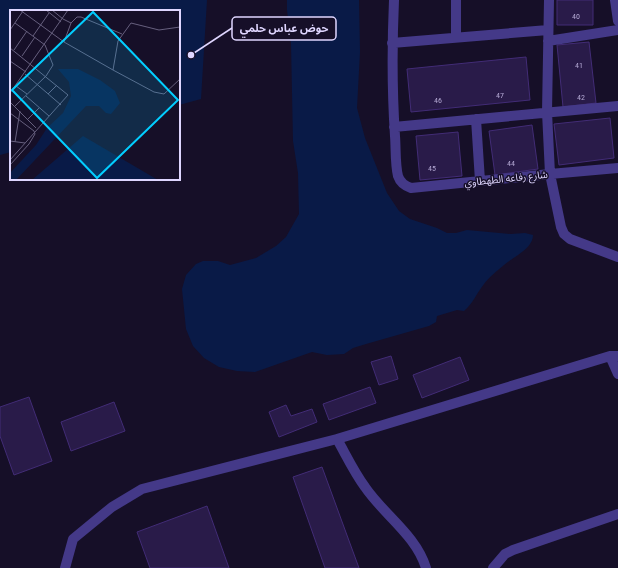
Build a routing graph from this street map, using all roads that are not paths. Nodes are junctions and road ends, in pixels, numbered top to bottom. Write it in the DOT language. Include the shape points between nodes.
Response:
graph roads {
  1 [pos="394,0"];
  2 [pos="456,0"];
  3 [pos="549,0"];
  4 [pos="615,0"];
  5 [pos="618,21"];
  6 [pos="548,30"];
  7 [pos="618,30"];
  8 [pos="456,37"];
  9 [pos="548,41"];
  10 [pos="392,43"];
  11 [pos="618,106"];
  12 [pos="547,112"];
  13 [pos="476,119"];
  14 [pos="394,126"];
  15 [pos="618,168"];
  16 [pos="550,174"];
  17 [pos="480,181"];
  18 [pos="618,257"];
  19 [pos="614,356"];
  20 [pos="618,374"];
  21 [pos="337,439"];
  22 [pos="618,514"];
  23 [pos="65,568"];
  24 [pos="426,568"];
  25 [pos="493,568"];
  1 -- 10 [label="street"];
  2 -- 8 [label="street"];
  3 -- 6 [label="street"];
  4 -- 5 [label="street"];
  6 -- 8 [label="street"];
  6 -- 9 [label="street"];
  7 -- 9 [label="street"];
  8 -- 10 [label="street"];
  9 -- 12 [label="street"];
  10 -- 14 [label="street"];
  11 -- 12 [label="street"];
  12 -- 13 [label="street"];
  12 -- 16 [label="street"];
  13 -- 14 [label="street"];
  13 -- 17 [label="street"];
  14 -- 17 [label="street, شارع رفاعه الطهطاوي" via="399,177 406,186 411,188"];
  15 -- 16 [label="street, شارع رفاعه الطهطاوي"];
  16 -- 17 [label="street, شارع رفاعه الطهطاوي"];
  16 -- 18 [label="street" via="564,234 570,239"];
  19 -- 20 [label="street"];
  19 -- 21 [label="street"];
  21 -- 23 [label="street" via="142,489 112,507 73,539"];
  21 -- 24 [label="street" via="365,488 423,556"];
  22 -- 25 [label="street" via="513,550 505,554"];
}
